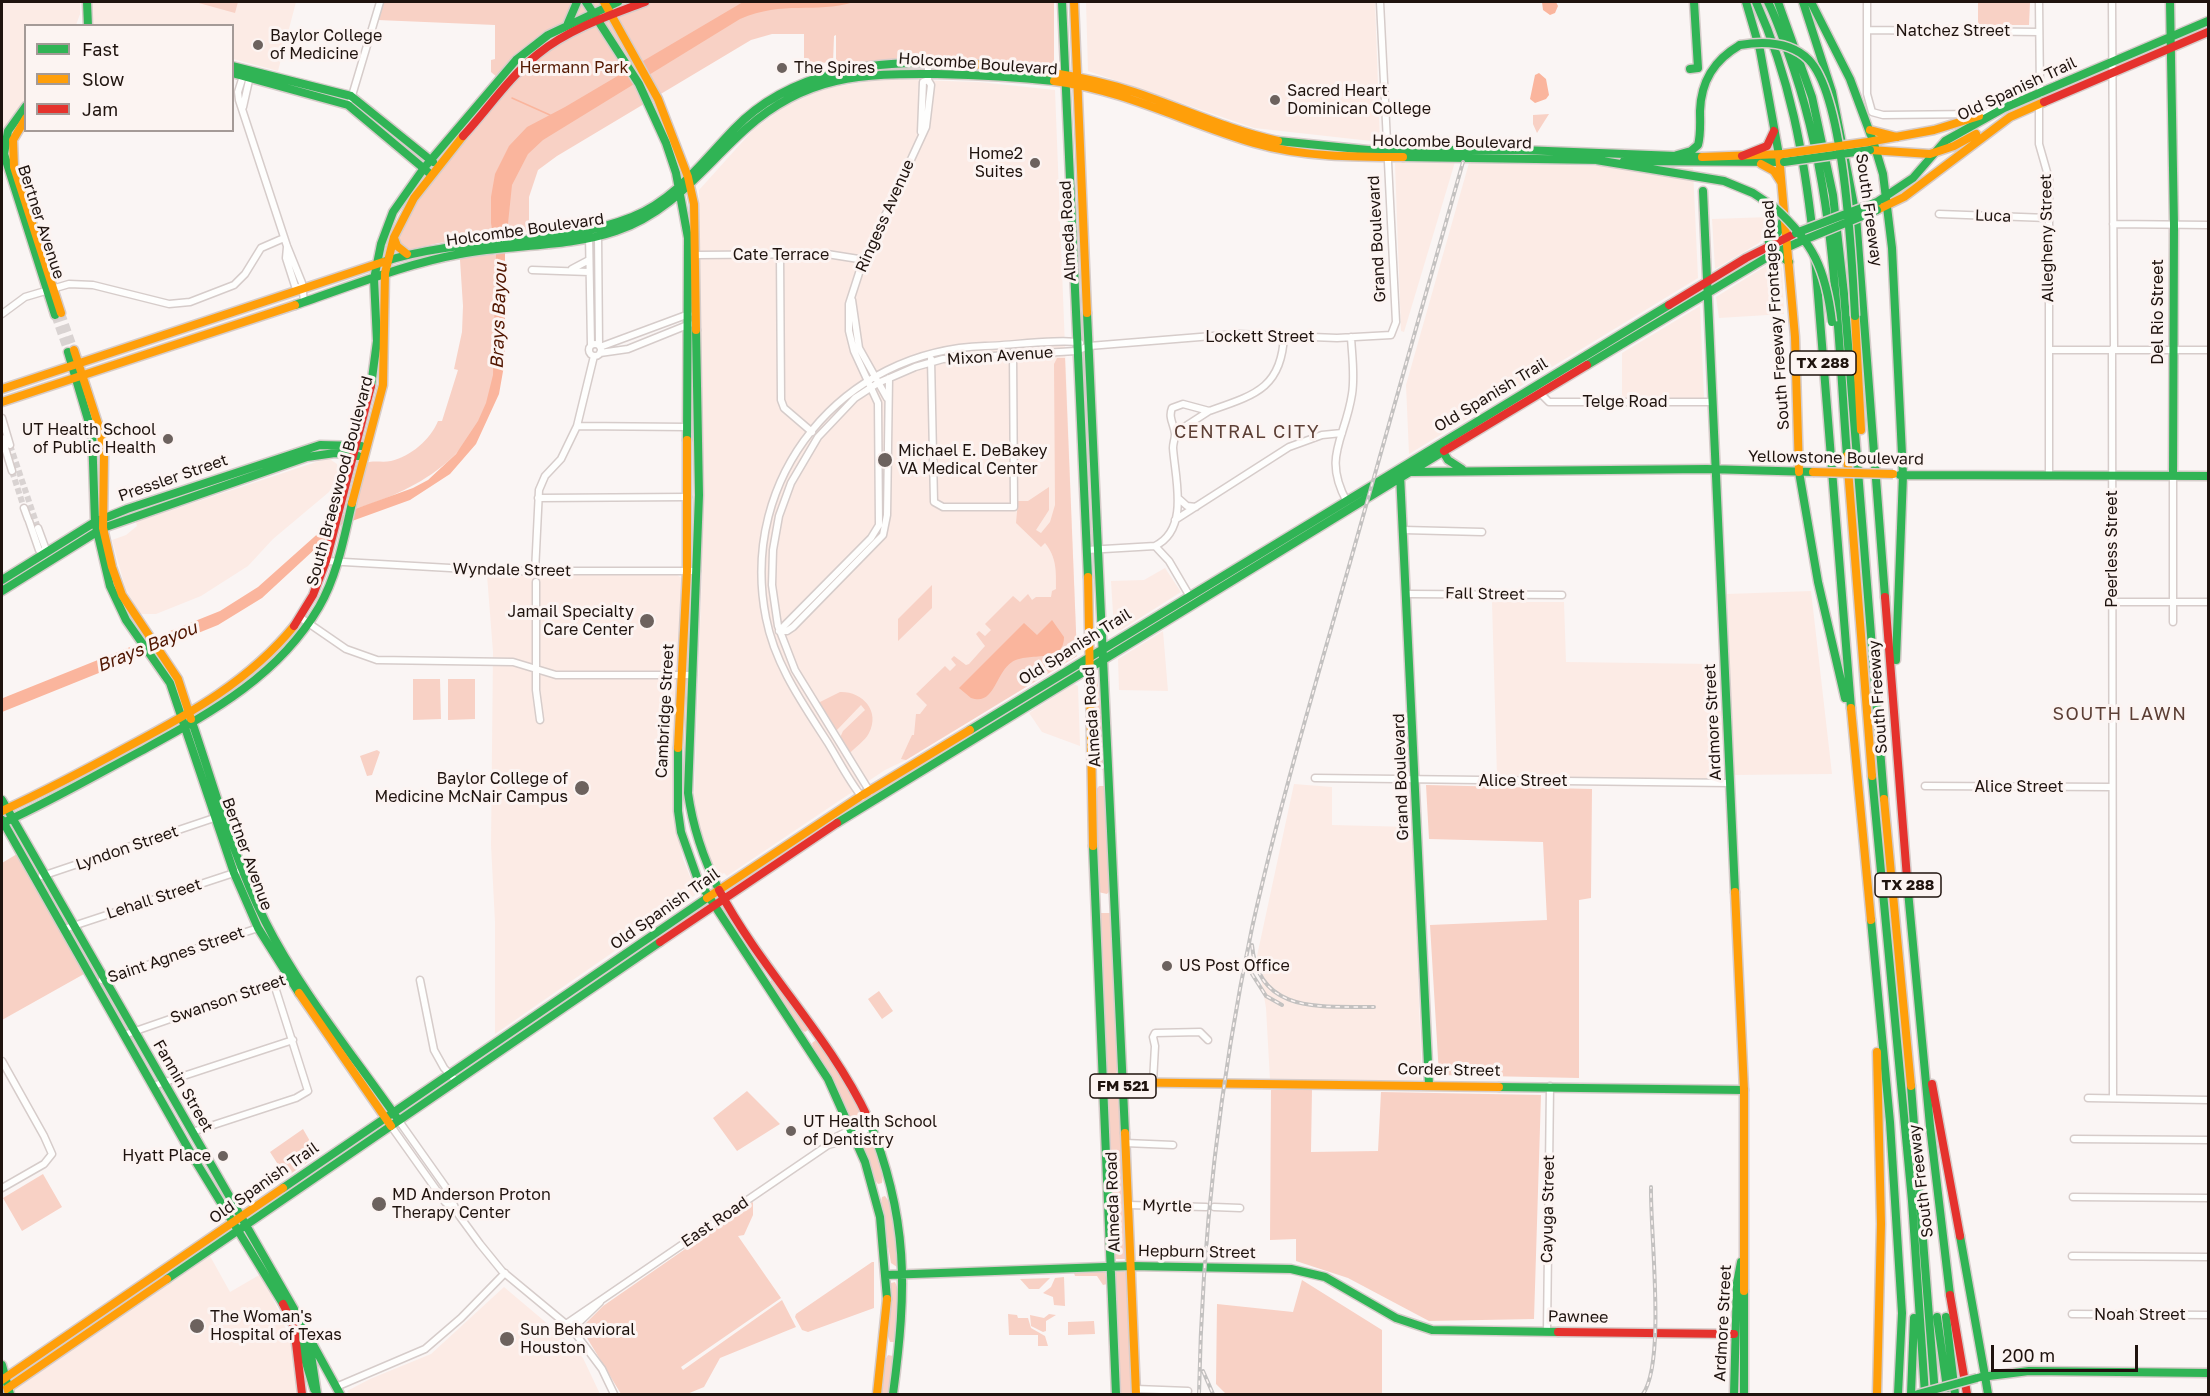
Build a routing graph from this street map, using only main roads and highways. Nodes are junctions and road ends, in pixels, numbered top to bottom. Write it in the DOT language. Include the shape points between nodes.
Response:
graph roads {
  1 [pos="87,2"];
  2 [pos="577,2"];
  3 [pos="586,2"];
  4 [pos="618,2"];
  5 [pos="645,2"];
  6 [pos="1062,2"];
  7 [pos="1074,2"];
  8 [pos="1694,2"];
  9 [pos="1746,2"];
  10 [pos="1756,2"];
  11 [pos="1768,2"];
  12 [pos="1778,2"];
  13 [pos="1803,2"];
  14 [pos="1811,2"];
  15 [pos="2170,2"];
  16 [pos="605,4"];
  17 [pos="593,12"];
  18 [pos="612,15"];
  19 [pos="600,21"];
  20 [pos="2208,21"];
  21 [pos="88,24"];
  22 [pos="566,25"];
  23 [pos="2208,32"];
  24 [pos="2170,37"];
  25 [pos="621,44"];
  26 [pos="2170,48"];
  27 [pos="234,67"];
  28 [pos="1690,69"];
  29 [pos="234,73"];
  30 [pos="928,73"];
  31 [pos="248,74"];
  32 [pos="1066,74"];
  33 [pos="1076,81"];
  34 [pos="1066,85"];
  35 [pos="649,92"];
  36 [pos="350,100"];
  37 [pos="2004,108"];
  38 [pos="24,109"];
  39 [pos="656,116"];
  40 [pos="2010,117"];
  41 [pos="24,121"];
  42 [pos="1774,125"];
  43 [pos="671,129"];
  44 [pos="1870,130"];
  45 [pos="1897,137"];
  46 [pos="1872,145"];
  47 [pos="1387,153"];
  48 [pos="1677,154"];
  49 [pos="1934,154"];
  50 [pos="1742,156"];
  51 [pos="1781,158"];
  52 [pos="430,160"];
  53 [pos="1596,160"];
  54 [pos="1753,162"];
  55 [pos="438,166"];
  56 [pos="424,168"];
  57 [pos="431,174"];
  58 [pos="1781,182"];
  59 [pos="690,183"];
  60 [pos="682,190"];
  61 [pos="1703,191"];
  62 [pos="1887,202"];
  63 [pos="1784,217"];
  64 [pos="394,237"];
  65 [pos="1786,237"];
  66 [pos="1797,237"];
  67 [pos="475,246"];
  68 [pos="1787,246"];
  69 [pos="1760,250"];
  70 [pos="407,254"];
  71 [pos="1765,258"];
  72 [pos="388,261"];
  73 [pos="1789,262"];
  74 [pos="376,264"];
  75 [pos="385,276"];
  76 [pos="374,279"];
  77 [pos="1707,281"];
  78 [pos="50,290"];
  79 [pos="1708,293"];
  80 [pos="58,314"];
  81 [pos="693,316"];
  82 [pos="1640,322"];
  83 [pos="1645,330"];
  84 [pos="153,338"];
  85 [pos="156,350"];
  86 [pos="71,351"];
  87 [pos="1574,362"];
  88 [pos="75,364"];
  89 [pos="1579,371"];
  90 [pos="79,377"];
  91 [pos="2,389"];
  92 [pos="1526,391"];
  93 [pos="1531,400"];
  94 [pos="2,402"];
  95 [pos="1471,424"];
  96 [pos="1476,433"];
  97 [pos="1438,444"];
  98 [pos="356,445"];
  99 [pos="367,448"];
  100 [pos="305,453"];
  101 [pos="1444,453"];
  102 [pos="354,455"];
  103 [pos="364,458"];
  104 [pos="1400,468"];
  105 [pos="1462,470"];
  106 [pos="1716,470"];
  107 [pos="1412,472"];
  108 [pos="1799,472"];
  109 [pos="1903,475"];
  110 [pos="2173,476"];
  111 [pos="2208,476"];
  112 [pos="1401,479"];
  113 [pos="100,525"];
  114 [pos="1280,541"];
  115 [pos="1285,549"];
  116 [pos="46,558"];
  117 [pos="1218,578"];
  118 [pos="2,580"];
  119 [pos="1224,586"];
  120 [pos="2,591"];
  121 [pos="1189,595"];
  122 [pos="1194,604"];
  123 [pos="1164,610"];
  124 [pos="1168,619"];
  125 [pos="1868,619"];
  126 [pos="1858,620"];
  127 [pos="278,646"];
  128 [pos="1102,647"];
  129 [pos="1090,654"];
  130 [pos="1102,659"];
  131 [pos="1090,666"];
  132 [pos="266,675"];
  133 [pos="237,685"];
  134 [pos="243,693"];
  135 [pos="1006,707"];
  136 [pos="1013,715"];
  137 [pos="189,720"];
  138 [pos="1895,729"];
  139 [pos="1853,733"];
  140 [pos="939,748"];
  141 [pos="944,757"];
  142 [pos="199,763"];
  143 [pos="76,775"];
  144 [pos="1092,777"];
  145 [pos="1111,777"];
  146 [pos="81,784"];
  147 [pos="221,804"];
  148 [pos="3,806"];
  149 [pos="688,809"];
  150 [pos="678,811"];
  151 [pos="13,819"];
  152 [pos="2,822"];
  153 [pos="788,848"];
  154 [pos="721,894"];
  155 [pos="710,901"];
  156 [pos="1115,901"];
  157 [pos="1096,902"];
  158 [pos="614,962"];
  159 [pos="1874,964"];
  160 [pos="620,970"];
  161 [pos="293,976"];
  162 [pos="816,1031"];
  163 [pos="1922,1040"];
  164 [pos="804,1041"];
  165 [pos="1102,1082"];
  166 [pos="1123,1082"];
  167 [pos="1429,1084"];
  168 [pos="1744,1090"];
  169 [pos="392,1119"];
  170 [pos="308,1171"];
  171 [pos="314,1179"];
  172 [pos="891,1187"];
  173 [pos="874,1192"];
  174 [pos="1912,1201"];
  175 [pos="1940,1210"];
  176 [pos="238,1219"];
  177 [pos="243,1228"];
  178 [pos="1742,1252"];
  179 [pos="1131,1266"];
  180 [pos="1110,1267"];
  181 [pos="1928,1273"];
  182 [pos="886,1275"];
  183 [pos="904,1275"];
  184 [pos="153,1282"];
  185 [pos="283,1297"];
  186 [pos="114,1303"];
  187 [pos="1902,1313"];
  188 [pos="102,1322"];
  189 [pos="294,1326"];
  190 [pos="87,1327"];
  191 [pos="1422,1328"];
  192 [pos="304,1329"];
  193 [pos="1734,1334"];
  194 [pos="883,1347"];
  195 [pos="899,1350"];
  196 [pos="43,1358"];
  197 [pos="2,1365"];
  198 [pos="2208,1373"];
  199 [pos="1981,1377"];
  200 [pos="3,1379"];
  201 [pos="338,1391"];
  202 [pos="7,1392"];
  203 [pos="1136,1392"];
  204 [pos="302,1395"];
  205 [pos="317,1395"];
  206 [pos="877,1395"];
  207 [pos="893,1395"];
  208 [pos="1116,1395"];
  209 [pos="1734,1395"];
  210 [pos="1744,1395"];
  211 [pos="1877,1395"];
  212 [pos="1898,1395"];
  213 [pos="1906,1395"];
  214 [pos="1911,1395"];
  215 [pos="1917,1395"];
  216 [pos="1925,1395"];
  217 [pos="1935,1395"];
  218 [pos="1949,1395"];
  219 [pos="1955,1395"];
  220 [pos="1967,1395"];
  221 [pos="1988,1395"];
  1 -- 21 [label="main road"];
  2 -- 22 [label="main road"];
  3 -- 17 [label="main road, Cambridge Street"];
  4 -- 16 [label="main road, South Braeswood Boulevard"];
  5 -- 18 [label="main road, South Braeswood Boulevard"];
  6 -- 32 [label="main road, Almeda Road"];
  7 -- 33 [label="main road, Almeda Road"];
  8 -- 28 [label="main road" via="1698,68"];
  9 -- 42 [label="main road, South Freeway Frontage Road"];
  10 -- 139 [label="main road, South Freeway / TX 288" via="1790,90 1808,188"];
  11 -- 126 [label="main road" via="1811,122 1824,184"];
  12 -- 125 [label="main road" via="1820,120 1833,185 1843,262"];
  13 -- 138 [label="main road, South Freeway / TX 288" via="1833,93 1851,172 1858,226"];
  14 -- 44 [label="main road" via="1850,79"];
  15 -- 24 [label="main road, Del Rio Street"];
  16 -- 17 [label="main road, South Braeswood Boulevard"];
  16 -- 18 [label="main road, Cambridge Street"];
  17 -- 19 [label="main road, Cambridge Street"];
  17 -- 22 [label="main road, South Braeswood Boulevard"];
  18 -- 19 [label="main road, South Braeswood Boulevard"];
  18 -- 25 [label="main road, Cambridge Street"];
  19 -- 25 [label="main road, Cambridge Street"];
  19 -- 55 [label="main road, South Braeswood Boulevard" via="545,48"];
  20 -- 24 [label="main road, Old Spanish Trail"];
  22 -- 52 [label="main road, South Braeswood Boulevard" via="528,48"];
  23 -- 26 [label="main road, Old Spanish Trail"];
  24 -- 26 [label="main road, Del Rio Street"];
  24 -- 37 [label="main road, Old Spanish Trail"];
  25 -- 35 [label="main road, Cambridge Street"];
  26 -- 40 [label="main road, Old Spanish Trail"];
  26 -- 110 [label="main road, Del Rio Street"];
  27 -- 31 [label="main road"];
  29 -- 31 [label="main road"];
  30 -- 32 [label="main road, Holcombe Boulevard"];
  30 -- 34 [label="main road, Holcombe Boulevard"];
  30 -- 59 [label="main road, Holcombe Boulevard" via="871,65 792,88 735,128"];
  31 -- 36 [label="main road"];
  32 -- 33 [label="main road, Holcombe Boulevard"];
  32 -- 34 [label="main road, Almeda Road"];
  33 -- 34 [label="main road, Holcombe Boulevard"];
  33 -- 47 [label="main road, Holcombe Boulevard" via="1273,147 1323,155"];
  33 -- 128 [label="main road, Almeda Road"];
  34 -- 129 [label="main road, Almeda Road"];
  35 -- 39 [label="main road, Cambridge Street"];
  35 -- 43 [label="main road, Cambridge Street"];
  36 -- 52 [label="main road"];
  36 -- 56 [label="main road"];
  37 -- 45 [label="main road, Holcombe Boulevard"];
  37 -- 49 [label="main road, Old Spanish Trail" via="1950,137"];
  38 -- 78 [label="main road, Bertner Avenue" via="8,131 4,153"];
  39 -- 43 [label="main road" via="667,130"];
  39 -- 60 [label="main road, Cambridge Street"];
  40 -- 49 [label="main road, Holcombe Boulevard"];
  40 -- 62 [label="main road, Old Spanish Trail"];
  41 -- 78 [label="main road, Bertner Avenue" via="16,134 12,155"];
  42 -- 50 [label="main road" via="1772,139 1765,148"];
  42 -- 51 [label="main road, South Freeway Frontage Road"];
  43 -- 59 [label="main road, Cambridge Street"];
  44 -- 45 [label="main road"];
  44 -- 46 [label="main road"];
  45 -- 46 [label="main road, Holcombe Boulevard"];
  46 -- 49 [label="main road, Holcombe Boulevard"];
  46 -- 51 [label="main road, Holcombe Boulevard, bridge"];
  46 -- 62 [label="main road"];
  47 -- 48 [label="main road, Holcombe Boulevard"];
  47 -- 53 [label="main road, Holcombe Boulevard"];
  48 -- 50 [label="main road, Holcombe Boulevard"];
  48 -- 125 [label="main road, bridge" via="1692,151 1699,142 1700,101 1707,73 1724,53 1740,45 1781,44 1815,67 1840,150 1845,184 1855,316"];
  49 -- 62 [label="main road, Old Spanish Trail"];
  50 -- 51 [label="main road, Holcombe Boulevard"];
  51 -- 54 [label="main road, Holcombe Boulevard"];
  51 -- 58 [label="main road, South Freeway Frontage Road"];
  52 -- 55 [label="main road"];
  52 -- 56 [label="main road, South Braeswood Boulevard"];
  53 -- 54 [label="main road, Holcombe Boulevard"];
  53 -- 126 [label="main road, bridge" via="1724,181 1753,193 1799,228 1818,259 1829,288 1840,454"];
  54 -- 58 [label="main road" via="1770,168"];
  55 -- 57 [label="main road, South Braeswood Boulevard"];
  56 -- 57 [label="main road"];
  56 -- 74 [label="main road, South Braeswood Boulevard" via="393,212"];
  57 -- 64 [label="main road, South Braeswood Boulevard" via="410,202"];
  58 -- 63 [label="main road, South Freeway Frontage Road"];
  59 -- 60 [label="main road, Holcombe Boulevard"];
  59 -- 81 [label="main road, Cambridge Street" via="696,255"];
  60 -- 67 [label="main road, Holcombe Boulevard" via="598,233"];
  60 -- 81 [label="main road, Cambridge Street"];
  61 -- 77 [label="main road, Ardmore Street"];
  62 -- 66 [label="main road, Old Spanish Trail, bridge"];
  62 -- 109 [label="main road"];
  63 -- 65 [label="main road, South Freeway Frontage Road"];
  63 -- 69 [label="main road" via="1775,237"];
  64 -- 70 [label="main road" via="397,246"];
  64 -- 72 [label="main road, South Braeswood Boulevard"];
  65 -- 66 [label="main road, Old Spanish Trail"];
  65 -- 68 [label="main road, South Freeway Frontage Road"];
  65 -- 69 [label="main road, Old Spanish Trail"];
  66 -- 68 [label="main road, Old Spanish Trail"];
  67 -- 70 [label="main road, Holcombe Boulevard"];
  67 -- 75 [label="main road, Holcombe Boulevard"];
  68 -- 71 [label="main road, Old Spanish Trail"];
  68 -- 73 [label="main road, South Freeway Frontage Road"];
  69 -- 77 [label="main road, Old Spanish Trail"];
  70 -- 72 [label="main road, Holcombe Boulevard"];
  71 -- 73 [label="main road" via="1781,256"];
  71 -- 79 [label="main road, Old Spanish Trail"];
  72 -- 74 [label="main road, Holcombe Boulevard"];
  72 -- 75 [label="main road, South Braeswood Boulevard"];
  73 -- 108 [label="main road, South Freeway Frontage Road"];
  74 -- 76 [label="main road, South Braeswood Boulevard"];
  74 -- 84 [label="main road, Holcombe Boulevard"];
  75 -- 76 [label="main road, Holcombe Boulevard"];
  75 -- 99 [label="main road, South Braeswood Boulevard" via="387,356"];
  76 -- 85 [label="main road, Holcombe Boulevard"];
  76 -- 98 [label="main road, South Braeswood Boulevard" via="376,357"];
  77 -- 79 [label="main road, Ardmore Street"];
  77 -- 82 [label="main road, Old Spanish Trail"];
  78 -- 80 [label="main road, Bertner Avenue"];
  79 -- 83 [label="main road, Old Spanish Trail"];
  79 -- 106 [label="main road, Ardmore Street"];
  81 -- 149 [label="main road, Cambridge Street" via="697,571"];
  81 -- 150 [label="main road, Cambridge Street" via="687,326 687,571"];
  82 -- 83 [label="main road"];
  82 -- 87 [label="main road, Old Spanish Trail"];
  83 -- 89 [label="main road, Old Spanish Trail"];
  84 -- 85 [label="main road"];
  84 -- 88 [label="main road, Holcombe Boulevard"];
  85 -- 90 [label="main road, Holcombe Boulevard"];
  86 -- 88 [label="main road, Bertner Avenue"];
  87 -- 89 [label="main road"];
  87 -- 92 [label="main road, Old Spanish Trail"];
  88 -- 90 [label="main road, Bertner Avenue"];
  88 -- 91 [label="main road, Holcombe Boulevard"];
  89 -- 93 [label="main road, Old Spanish Trail"];
  90 -- 94 [label="main road, Holcombe Boulevard"];
  90 -- 113 [label="main road, Bertner Avenue" via="100,467"];
  92 -- 93 [label="main road"];
  92 -- 95 [label="main road, Old Spanish Trail"];
  93 -- 96 [label="main road, Old Spanish Trail"];
  95 -- 96 [label="main road"];
  95 -- 97 [label="main road, Old Spanish Trail"];
  96 -- 101 [label="main road, Old Spanish Trail"];
  97 -- 101 [label="main road"];
  97 -- 104 [label="main road, Old Spanish Trail"];
  98 -- 99 [label="main road, Pressler Street"];
  98 -- 100 [label="main road, Pressler Street" via="332,443"];
  98 -- 102 [label="main road, South Braeswood Boulevard"];
  99 -- 103 [label="main road, South Braeswood Boulevard"];
  100 -- 102 [label="main road, Pressler Street"];
  100 -- 113 [label="main road, Pressler Street"];
  101 -- 105 [label="main road"];
  101 -- 107 [label="main road, Old Spanish Trail"];
  102 -- 103 [label="main road, Pressler Street"];
  102 -- 127 [label="main road, South Braeswood Boulevard" via="318,588 301,618"];
  103 -- 132 [label="main road, South Braeswood Boulevard" via="328,592 310,624"];
  104 -- 112 [label="main road, Grand Boulevard"];
  104 -- 114 [label="main road, Old Spanish Trail"];
  105 -- 106 [label="main road, Yellowstone Boulevard"];
  105 -- 107 [label="main road, Yellowstone Boulevard"];
  106 -- 108 [label="main road, Yellowstone Boulevard"];
  106 -- 168 [label="main road, Ardmore Street"];
  107 -- 112 [label="main road, Old Spanish Trail"];
  108 -- 109 [label="main road, Yellowstone Boulevard, bridge"];
  108 -- 139 [label="main road, South Freeway Frontage Road" via="1818,582"];
  109 -- 110 [label="main road, Yellowstone Boulevard"];
  109 -- 138 [label="main road"];
  110 -- 111 [label="main road, Yellowstone Boulevard"];
  112 -- 115 [label="main road, Old Spanish Trail"];
  112 -- 167 [label="main road, Grand Boulevard"];
  113 -- 116 [label="main road, Pressler Street"];
  113 -- 137 [label="main road, Bertner Avenue" via="118,595 174,681"];
  114 -- 115 [label="main road"];
  114 -- 117 [label="main road, Old Spanish Trail"];
  115 -- 119 [label="main road, Old Spanish Trail"];
  116 -- 118 [label="main road, Pressler Street"];
  116 -- 120 [label="main road, Pressler Street"];
  117 -- 119 [label="main road"];
  117 -- 121 [label="main road, Old Spanish Trail"];
  119 -- 122 [label="main road, Old Spanish Trail"];
  121 -- 122 [label="main road"];
  121 -- 123 [label="main road, Old Spanish Trail"];
  122 -- 124 [label="main road, Old Spanish Trail"];
  123 -- 124 [label="main road"];
  123 -- 128 [label="main road, Old Spanish Trail"];
  124 -- 130 [label="main road, Old Spanish Trail"];
  125 -- 181 [label="main road"];
  126 -- 174 [label="main road"];
  127 -- 132 [label="main road" via="264,669"];
  127 -- 133 [label="main road, South Braeswood Boulevard"];
  128 -- 129 [label="main road, Old Spanish Trail"];
  128 -- 130 [label="main road, Almeda Road / FM 521"];
  129 -- 131 [label="main road, Almeda Road / FM 521"];
  129 -- 135 [label="main road, Old Spanish Trail"];
  130 -- 131 [label="main road, Old Spanish Trail"];
  130 -- 145 [label="main road, Almeda Road / FM 521"];
  131 -- 136 [label="main road, Old Spanish Trail"];
  131 -- 144 [label="main road, Almeda Road / FM 521"];
  132 -- 134 [label="main road, South Braeswood Boulevard"];
  133 -- 134 [label="main road"];
  133 -- 137 [label="main road, South Braeswood Boulevard"];
  134 -- 137 [label="main road, South Braeswood Boulevard"];
  135 -- 136 [label="main road"];
  135 -- 140 [label="main road, Old Spanish Trail"];
  136 -- 141 [label="main road, Old Spanish Trail"];
  137 -- 142 [label="main road, Bertner Avenue"];
  137 -- 143 [label="main road, South Braeswood Boulevard"];
  137 -- 146 [label="main road, South Braeswood Boulevard"];
  137 -- 147 [label="main road, Bertner Avenue"];
  138 -- 163 [label="main road, South Freeway / TX 288"];
  139 -- 159 [label="main road, South Freeway / TX 288"];
  140 -- 141 [label="main road"];
  140 -- 153 [label="main road, Old Spanish Trail" via="870,790"];
  141 -- 153 [label="main road, Old Spanish Trail"];
  142 -- 147 [label="main road"];
  142 -- 161 [label="main road, Bertner Avenue" via="234,873 258,927"];
  143 -- 146 [label="main road"];
  143 -- 148 [label="main road, South Braeswood Boulevard"];
  144 -- 145 [label="main road"];
  144 -- 157 [label="main road, Almeda Road / FM 521"];
  145 -- 156 [label="main road, Almeda Road / FM 521"];
  146 -- 151 [label="main road, South Braeswood Boulevard"];
  147 -- 161 [label="main road, Bertner Avenue" via="243,870"];
  148 -- 151 [label="main road, Fannin Street"];
  149 -- 150 [label="main road"];
  149 -- 154 [label="main road, Cambridge Street" via="703,860"];
  150 -- 155 [label="main road, Cambridge Street" via="693,866"];
  151 -- 152 [label="main road, South Braeswood Boulevard"];
  151 -- 176 [label="main road, Fannin Street"];
  152 -- 176 [label="main road, Fannin Street" via="182,1137"];
  153 -- 154 [label="main road, Old Spanish Trail"];
  154 -- 155 [label="main road, Old Spanish Trail"];
  154 -- 162 [label="main road, Cambridge Street"];
  155 -- 158 [label="main road, Old Spanish Trail"];
  155 -- 160 [label="main road, Old Spanish Trail"];
  155 -- 164 [label="main road, Cambridge Street"];
  156 -- 157 [label="main road"];
  156 -- 166 [label="main road, Almeda Road / FM 521"];
  157 -- 165 [label="main road, Almeda Road / FM 521"];
  158 -- 160 [label="main road"];
  158 -- 169 [label="main road, Old Spanish Trail" via="450,1074"];
  159 -- 187 [label="main road, South Freeway / TX 288" via="1890,1122"];
  159 -- 211 [label="main road" via="1881,1208"];
  160 -- 169 [label="main road, Old Spanish Trail" via="457,1082"];
  161 -- 169 [label="main road, Bertner Avenue"];
  162 -- 164 [label="main road"];
  162 -- 172 [label="main road, Cambridge Street" via="843,1070 871,1125"];
  163 -- 175 [label="main road, South Freeway / TX 288"];
  163 -- 199 [label="main road" via="1943,1137"];
  164 -- 173 [label="main road, Cambridge Street" via="828,1078 854,1133"];
  165 -- 166 [label="main road, Corder Street"];
  165 -- 180 [label="main road, Almeda Road / FM 521"];
  166 -- 167 [label="main road, Corder Street" via="1155,1077"];
  166 -- 179 [label="main road, Almeda Road / FM 521"];
  167 -- 168 [label="main road, Corder Street"];
  168 -- 178 [label="main road, Ardmore Street"];
  169 -- 170 [label="main road, Old Spanish Trail"];
  169 -- 171 [label="main road, Old Spanish Trail"];
  170 -- 171 [label="main road"];
  170 -- 176 [label="main road, Old Spanish Trail"];
  171 -- 177 [label="main road, Old Spanish Trail"];
  172 -- 173 [label="main road"];
  172 -- 183 [label="main road, Cambridge Street"];
  173 -- 182 [label="main road, Cambridge Street"];
  174 -- 214 [label="main road"];
  174 -- 216 [label="main road"];
  175 -- 219 [label="main road"];
  175 -- 220 [label="main road, South Freeway / TX 288" via="1953,1324"];
  176 -- 177 [label="main road, Fannin Street"];
  176 -- 184 [label="main road, Old Spanish Trail"];
  177 -- 184 [label="main road, Old Spanish Trail"];
  177 -- 185 [label="main road, Fannin Street"];
  178 -- 193 [label="main road, Ardmore Street"];
  178 -- 210 [label="main road, Ardmore Street" via="1746,1300"];
  179 -- 180 [label="main road, Hepburn Street"];
  179 -- 191 [label="main road, Hepburn Street" via="1303,1271 1346,1287 1382,1311"];
  179 -- 203 [label="main road, Almeda Road / FM 521"];
  180 -- 183 [label="main road, Hepburn Street"];
  180 -- 208 [label="main road, Almeda Road / FM 521"];
  181 -- 217 [label="main road"];
  181 -- 218 [label="main road"];
  182 -- 183 [label="main road, Hepburn Street"];
  182 -- 194 [label="main road, Cambridge Street"];
  183 -- 195 [label="main road, Cambridge Street"];
  184 -- 186 [label="main road, Old Spanish Trail"];
  184 -- 188 [label="main road, Old Spanish Trail"];
  185 -- 189 [label="main road, Fannin Street"];
  185 -- 192 [label="main road, Fannin Street"];
  186 -- 188 [label="main road"];
  186 -- 190 [label="main road, Old Spanish Trail"];
  187 -- 212 [label="main road, South Freeway / TX 288"];
  187 -- 213 [label="main road"];
  188 -- 190 [label="main road, Old Spanish Trail"];
  189 -- 204 [label="main road, Fannin Street"];
  189 -- 205 [label="main road"];
  190 -- 196 [label="main road, Old Spanish Trail"];
  191 -- 193 [label="main road, Pawnee" via="1454,1332"];
  192 -- 201 [label="main road"];
  192 -- 205 [label="main road, Fannin Street"];
  193 -- 209 [label="main road, Ardmore Street"];
  194 -- 195 [label="main road"];
  194 -- 206 [label="main road, Cambridge Street"];
  195 -- 207 [label="main road, Cambridge Street"];
  196 -- 200 [label="main road, Old Spanish Trail"];
  196 -- 202 [label="main road, Old Spanish Trail"];
  197 -- 200 [label="main road"];
  198 -- 199 [label="main road" via="2029,1371"];
  199 -- 215 [label="main road, bridge"];
  199 -- 221 [label="main road"];
  200 -- 202 [label="main road"];
}
